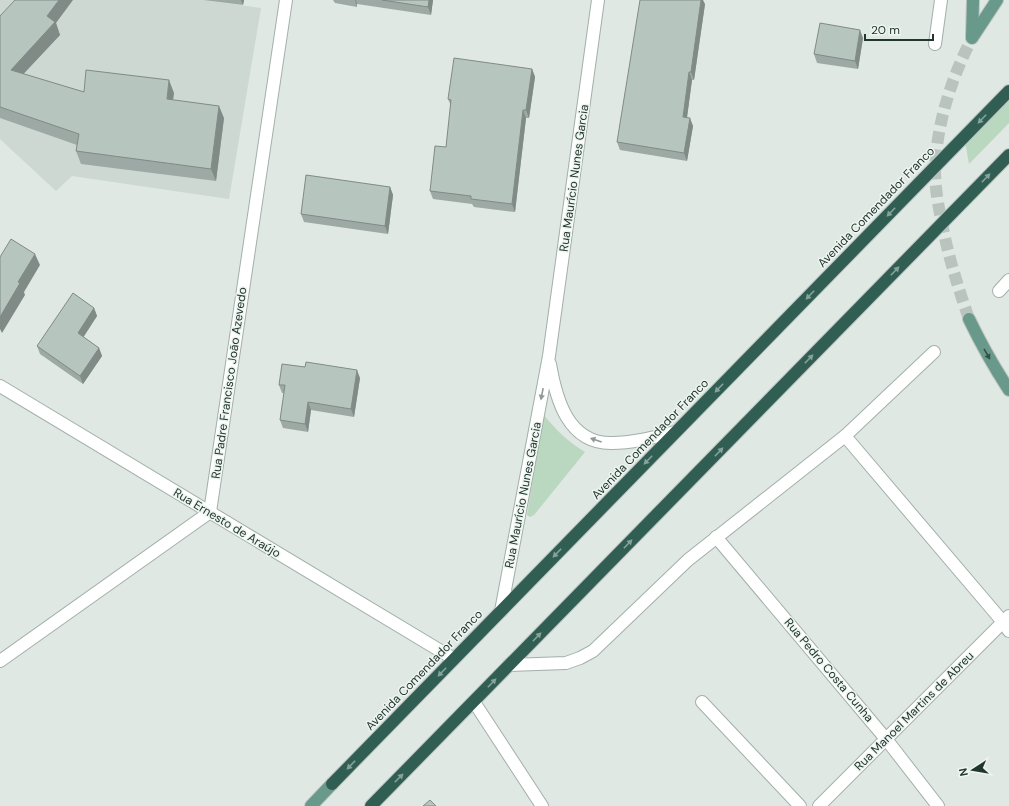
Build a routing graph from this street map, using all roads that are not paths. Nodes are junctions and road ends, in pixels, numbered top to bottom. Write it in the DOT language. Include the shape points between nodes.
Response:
graph roads {
  1 [pos="286,0"];
  2 [pos="598,0"];
  3 [pos="941,0"];
  4 [pos="973,0"];
  5 [pos="997,0"];
  6 [pos="935,44"];
  7 [pos="1009,91"];
  8 [pos="1009,155"];
  9 [pos="1009,280"];
  10 [pos="999,291"];
  11 [pos="969,319"];
  12 [pos="934,352"];
  13 [pos="549,356"];
  14 [pos="0,386"];
  15 [pos="1009,390"];
  16 [pos="675,432"];
  17 [pos="845,436"];
  18 [pos="210,512"];
  19 [pos="716,537"];
  20 [pos="501,611"];
  21 [pos="1007,623"];
  22 [pos="454,659"];
  23 [pos="0,661"];
  24 [pos="509,665"];
  25 [pos="474,702"];
  26 [pos="702,702"];
  27 [pos="886,739"];
  28 [pos="332,784"];
  29 [pos="311,806"];
  30 [pos="316,806"];
  31 [pos="371,806"];
  32 [pos="542,806"];
  33 [pos="800,806"];
  34 [pos="819,806"];
  35 [pos="938,806"];
  1 -- 18 [label="street, Rua Padre Francisco João Azevedo"];
  2 -- 13 [label="street, Rua Maurício Nunes Garcia"];
  3 -- 6 [label="street"];
  4 -- 5 [label="main road" via="972,38"];
  7 -- 16 [label="highway, Avenida Comendador Franco, one-way"];
  24 -- 8 [label="highway, one-way"];
  9 -- 10 [label="street"];
  11 -- 15 [label="main road, one-way" via="983,348"];
  12 -- 17 [label="street"];
  16 -- 13 [label="street, Rua Maurício Nunes Garcia, one-way" via="612,443 598,442 587,436 576,429 565,416 553,384"];
  13 -- 20 [label="street, Rua Maurício Nunes Garcia, one-way"];
  14 -- 18 [label="street, Rua Ernesto de Araújo"];
  16 -- 20 [label="highway, Avenida Comendador Franco, one-way"];
  17 -- 19 [label="street"];
  17 -- 21 [label="street"];
  18 -- 22 [label="street, Rua Ernesto de Araújo"];
  18 -- 23 [label="street"];
  19 -- 24 [label="street" via="672,574 593,650 566,663"];
  19 -- 27 [label="street, Rua Pedro Costa Cunha"];
  20 -- 22 [label="highway, Avenida Comendador Franco"];
  21 -- 27 [label="street, Rua Manoel Martins de Abreu"];
  22 -- 28 [label="highway, Avenida Comendador Franco, one-way"];
  25 -- 24 [label="highway, one-way"];
  31 -- 25 [label="highway, one-way"];
  25 -- 32 [label="street"];
  26 -- 33 [label="street"];
  27 -- 34 [label="street, Rua Manoel Martins de Abreu"];
  27 -- 35 [label="street, Rua Pedro Costa Cunha"];
  28 -- 29 [label="main road, Avenida Comendador Franco"];
  28 -- 30 [label="main road"];
}
